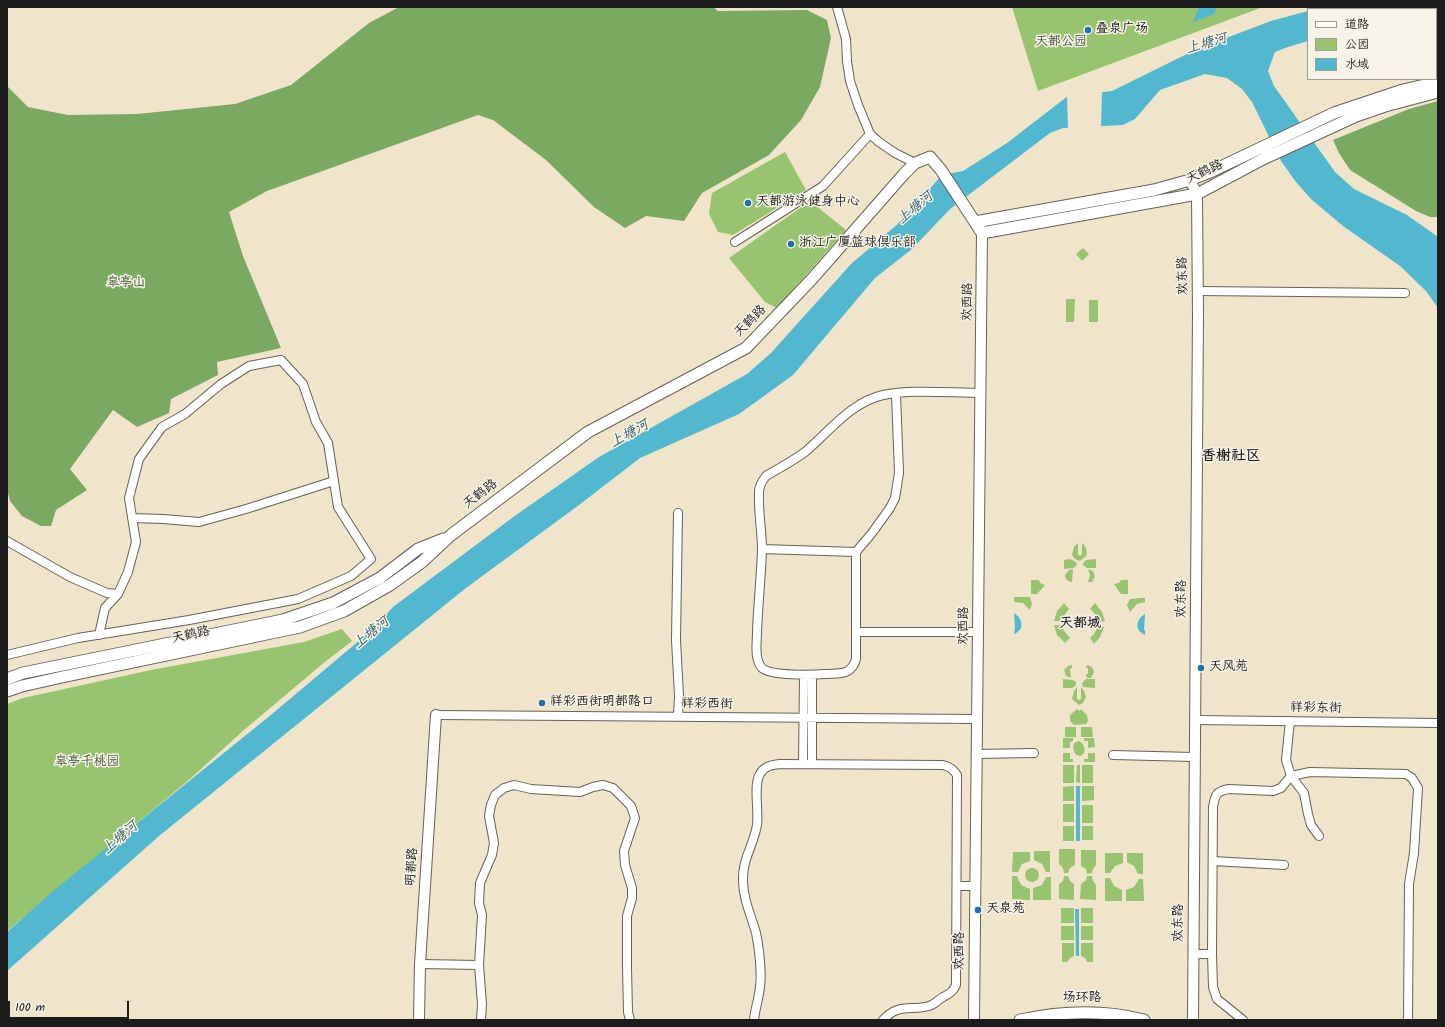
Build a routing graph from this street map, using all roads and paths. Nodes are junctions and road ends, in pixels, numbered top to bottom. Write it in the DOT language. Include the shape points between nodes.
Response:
graph roads {
  1 [pos="837,7"];
  2 [pos="1438,82"];
  3 [pos="1438,92"];
  4 [pos="870,134"];
  5 [pos="1262,154"];
  6 [pos="915,163"];
  7 [pos="1190,180"];
  8 [pos="1197,194"];
  9 [pos="975,222"];
  10 [pos="982,233"];
  11 [pos="735,242"];
  12 [pos="1198,291"];
  13 [pos="1405,293"];
  14 [pos="980,393"];
  15 [pos="896,394"];
  16 [pos="334,481"];
  17 [pos="678,513"];
  18 [pos="132,518"];
  19 [pos="451,535"];
  20 [pos="7,541"];
  21 [pos="762,549"];
  22 [pos="856,552"];
  23 [pos="118,594"];
  24 [pos="856,632"];
  25 [pos="978,632"];
  26 [pos="99,635"];
  27 [pos="7,655"];
  28 [pos="808,675"];
  29 [pos="7,679"];
  30 [pos="7,691"];
  31 [pos="436,715"];
  32 [pos="678,716"];
  33 [pos="808,718"];
  34 [pos="976,719"];
  35 [pos="1195,720"];
  36 [pos="1290,721"];
  37 [pos="1437,723"];
  38 [pos="1034,753"];
  39 [pos="976,754"];
  40 [pos="1113,755"];
  41 [pos="1194,757"];
  42 [pos="803,764"];
  43 [pos="812,764"];
  44 [pos="1291,776"];
  45 [pos="1319,836"];
  46 [pos="1212,861"];
  47 [pos="1284,865"];
  48 [pos="957,886"];
  49 [pos="975,886"];
  50 [pos="1193,954"];
  51 [pos="1212,954"];
  52 [pos="420,964"];
  53 [pos="479,965"];
  54 [pos="419,1020"];
  55 [pos="481,1020"];
  56 [pos="630,1020"];
  57 [pos="754,1020"];
  58 [pos="883,1020"];
  59 [pos="974,1020"];
  60 [pos="1020,1020"];
  61 [pos="1144,1020"];
  62 [pos="1193,1020"];
  63 [pos="1243,1020"];
  64 [pos="1408,1020"];
  1 -- 4 [label="street" via="846,39 850,81"];
  2 -- 5 [label="main road, 天鹤路" via="1403,90 1334,113"];
  3 -- 5 [label="main road, 天鹤路" via="1356,116"];
  4 -- 6 [label="street" via="895,153"];
  4 -- 11 [label="street" via="823,186"];
  5 -- 7 [label="main road, 天鹤路"];
  5 -- 8 [label="main road, 天鹤路"];
  6 -- 9 [label="main road" via="930,157"];
  6 -- 19 [label="main road, 天鹤路" via="812,279 746,348 588,432"];
  7 -- 8 [label="street, 欢东路"];
  7 -- 9 [label="main road, 天鹤路" via="1154,190"];
  8 -- 10 [label="main road, 天鹤路"];
  8 -- 12 [label="street, 欢东路"];
  9 -- 10 [label="main road"];
  10 -- 14 [label="street, 欢西路"];
  12 -- 13 [label="street"];
  12 -- 35 [label="street, 欢东路"];
  14 -- 15 [label="street"];
  14 -- 25 [label="street, 欢西路"];
  15 -- 21 [label="street" via="883,395 856,407 804,452 766,476 759,492"];
  15 -- 22 [label="street" via="899,472 895,498"];
  16 -- 18 [label="street" via="246,510 199,522"];
  16 -- 18 [label="street" via="328,443 316,422 303,384 280,360 249,366 221,384 185,414 162,427 138,459 129,498"];
  16 -- 26 [label="street" via="338,507 371,559 351,576 298,600"];
  17 -- 32 [label="street"];
  18 -- 23 [label="street" via="136,542 128,572"];
  19 -- 29 [label="main road, 天鹤路" via="418,550 380,578 333,603 283,620"];
  19 -- 30 [label="main road, 天鹤路" via="422,562 390,585 344,611 300,628 62,677"];
  20 -- 23 [label="street" via="70,577 107,593"];
  21 -- 22 [label="street"];
  21 -- 28 [label="street" via="758,601 758,659 761,667 767,671"];
  22 -- 24 [label="street"];
  23 -- 26 [label="street" via="105,608"];
  24 -- 25 [label="street"];
  24 -- 28 [label="street" via="856,658 851,669 844,673"];
  25 -- 34 [label="street, 欢西路"];
  26 -- 27 [label="street"];
  28 -- 33 [label="street"];
  31 -- 32 [label="street, 祥彩西街"];
  31 -- 52 [label="street, 明都路"];
  32 -- 33 [label="street, 祥彩西街"];
  33 -- 34 [label="street, 祥彩西街"];
  33 -- 42 [label="street"];
  33 -- 43 [label="street"];
  34 -- 39 [label="street, 欢西路"];
  35 -- 36 [label="street, 祥彩东街"];
  35 -- 41 [label="street, 欢东路"];
  36 -- 37 [label="street, 祥彩东街"];
  36 -- 44 [label="street" via="1286,760"];
  38 -- 39 [label="street"];
  39 -- 49 [label="street, 欢西路"];
  40 -- 41 [label="street"];
  41 -- 50 [label="street, 欢东路"];
  42 -- 43 [label="street"];
  42 -- 57 [label="street" via="771,765 760,774 756,783 757,824 743,879 746,904 756,933 758,949 760,986"];
  43 -- 48 [label="street" via="943,765 954,770 957,775"];
  44 -- 45 [label="street" via="1304,792 1311,825"];
  44 -- 46 [label="street" via="1281,788 1273,791 1229,789 1221,790 1215,796"];
  44 -- 64 [label="street" via="1310,772 1406,774 1418,788 1414,853 1409,884"];
  46 -- 47 [label="street"];
  46 -- 51 [label="street"];
  48 -- 49 [label="street"];
  48 -- 58 [label="street" via="954,991 928,1006 902,1008 888,1014"];
  49 -- 59 [label="street, 欢西路"];
  50 -- 51 [label="street"];
  50 -- 62 [label="street, 欢东路"];
  51 -- 63 [label="street" via="1213,987 1217,999"];
  52 -- 53 [label="street"];
  52 -- 54 [label="street, 明都路"];
  53 -- 55 [label="street"];
  53 -- 56 [label="street" via="482,915 479,903 480,883 492,855 494,843 489,816 495,795 504,788 514,785 531,789 580,792 603,785 613,788 632,806 634,818 624,851 632,888 627,916"];
  60 -- 61 [label="main road, 场环路" via="1048,1014 1086,1012 1130,1016"];
}
